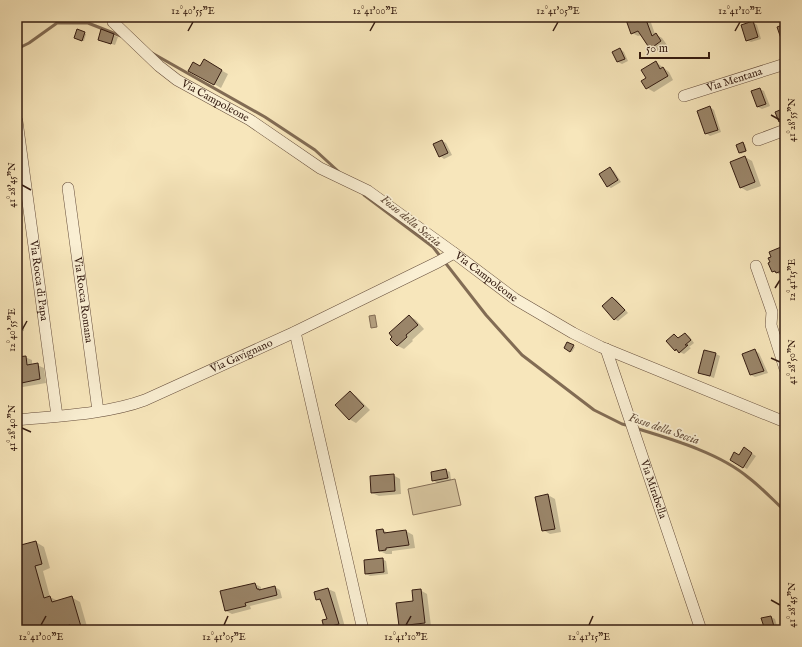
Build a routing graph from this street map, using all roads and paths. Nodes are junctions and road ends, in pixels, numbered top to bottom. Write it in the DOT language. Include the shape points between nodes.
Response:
graph roads {
  1 [pos="113,22"];
  2 [pos="785,64"];
  3 [pos="684,96"];
  4 [pos="17,121"];
  5 [pos="785,130"];
  6 [pos="758,140"];
  7 [pos="68,188"];
  8 [pos="454,253"];
  9 [pos="756,266"];
  10 [pos="295,332"];
  11 [pos="606,349"];
  12 [pos="785,369"];
  13 [pos="98,411"];
  14 [pos="57,416"];
  15 [pos="17,420"];
  16 [pos="785,422"];
  17 [pos="363,630"];
  18 [pos="701,630"];
  1 -- 8 [label="street, Via Campoleone" via="177,80 250,120 324,171 359,186"];
  2 -- 3 [label="street, Via Mentana"];
  4 -- 14 [label="street, Via Rocca di Papa"];
  5 -- 6 [label="street"];
  7 -- 13 [label="street, Via Rocca Romana"];
  8 -- 10 [label="street, Via Gavignano"];
  8 -- 11 [label="street, Via Campoleone" via="521,303"];
  9 -- 12 [label="street" via="772,312 771,325"];
  10 -- 13 [label="street, Via Gavignano" via="149,399 128,406"];
  10 -- 17 [label="street"];
  11 -- 16 [label="street, Via Campoleone"];
  11 -- 18 [label="street, Via Mirabella"];
  13 -- 14 [label="street, Via Gavignano"];
  14 -- 15 [label="street, Via Gavignano"];
}
